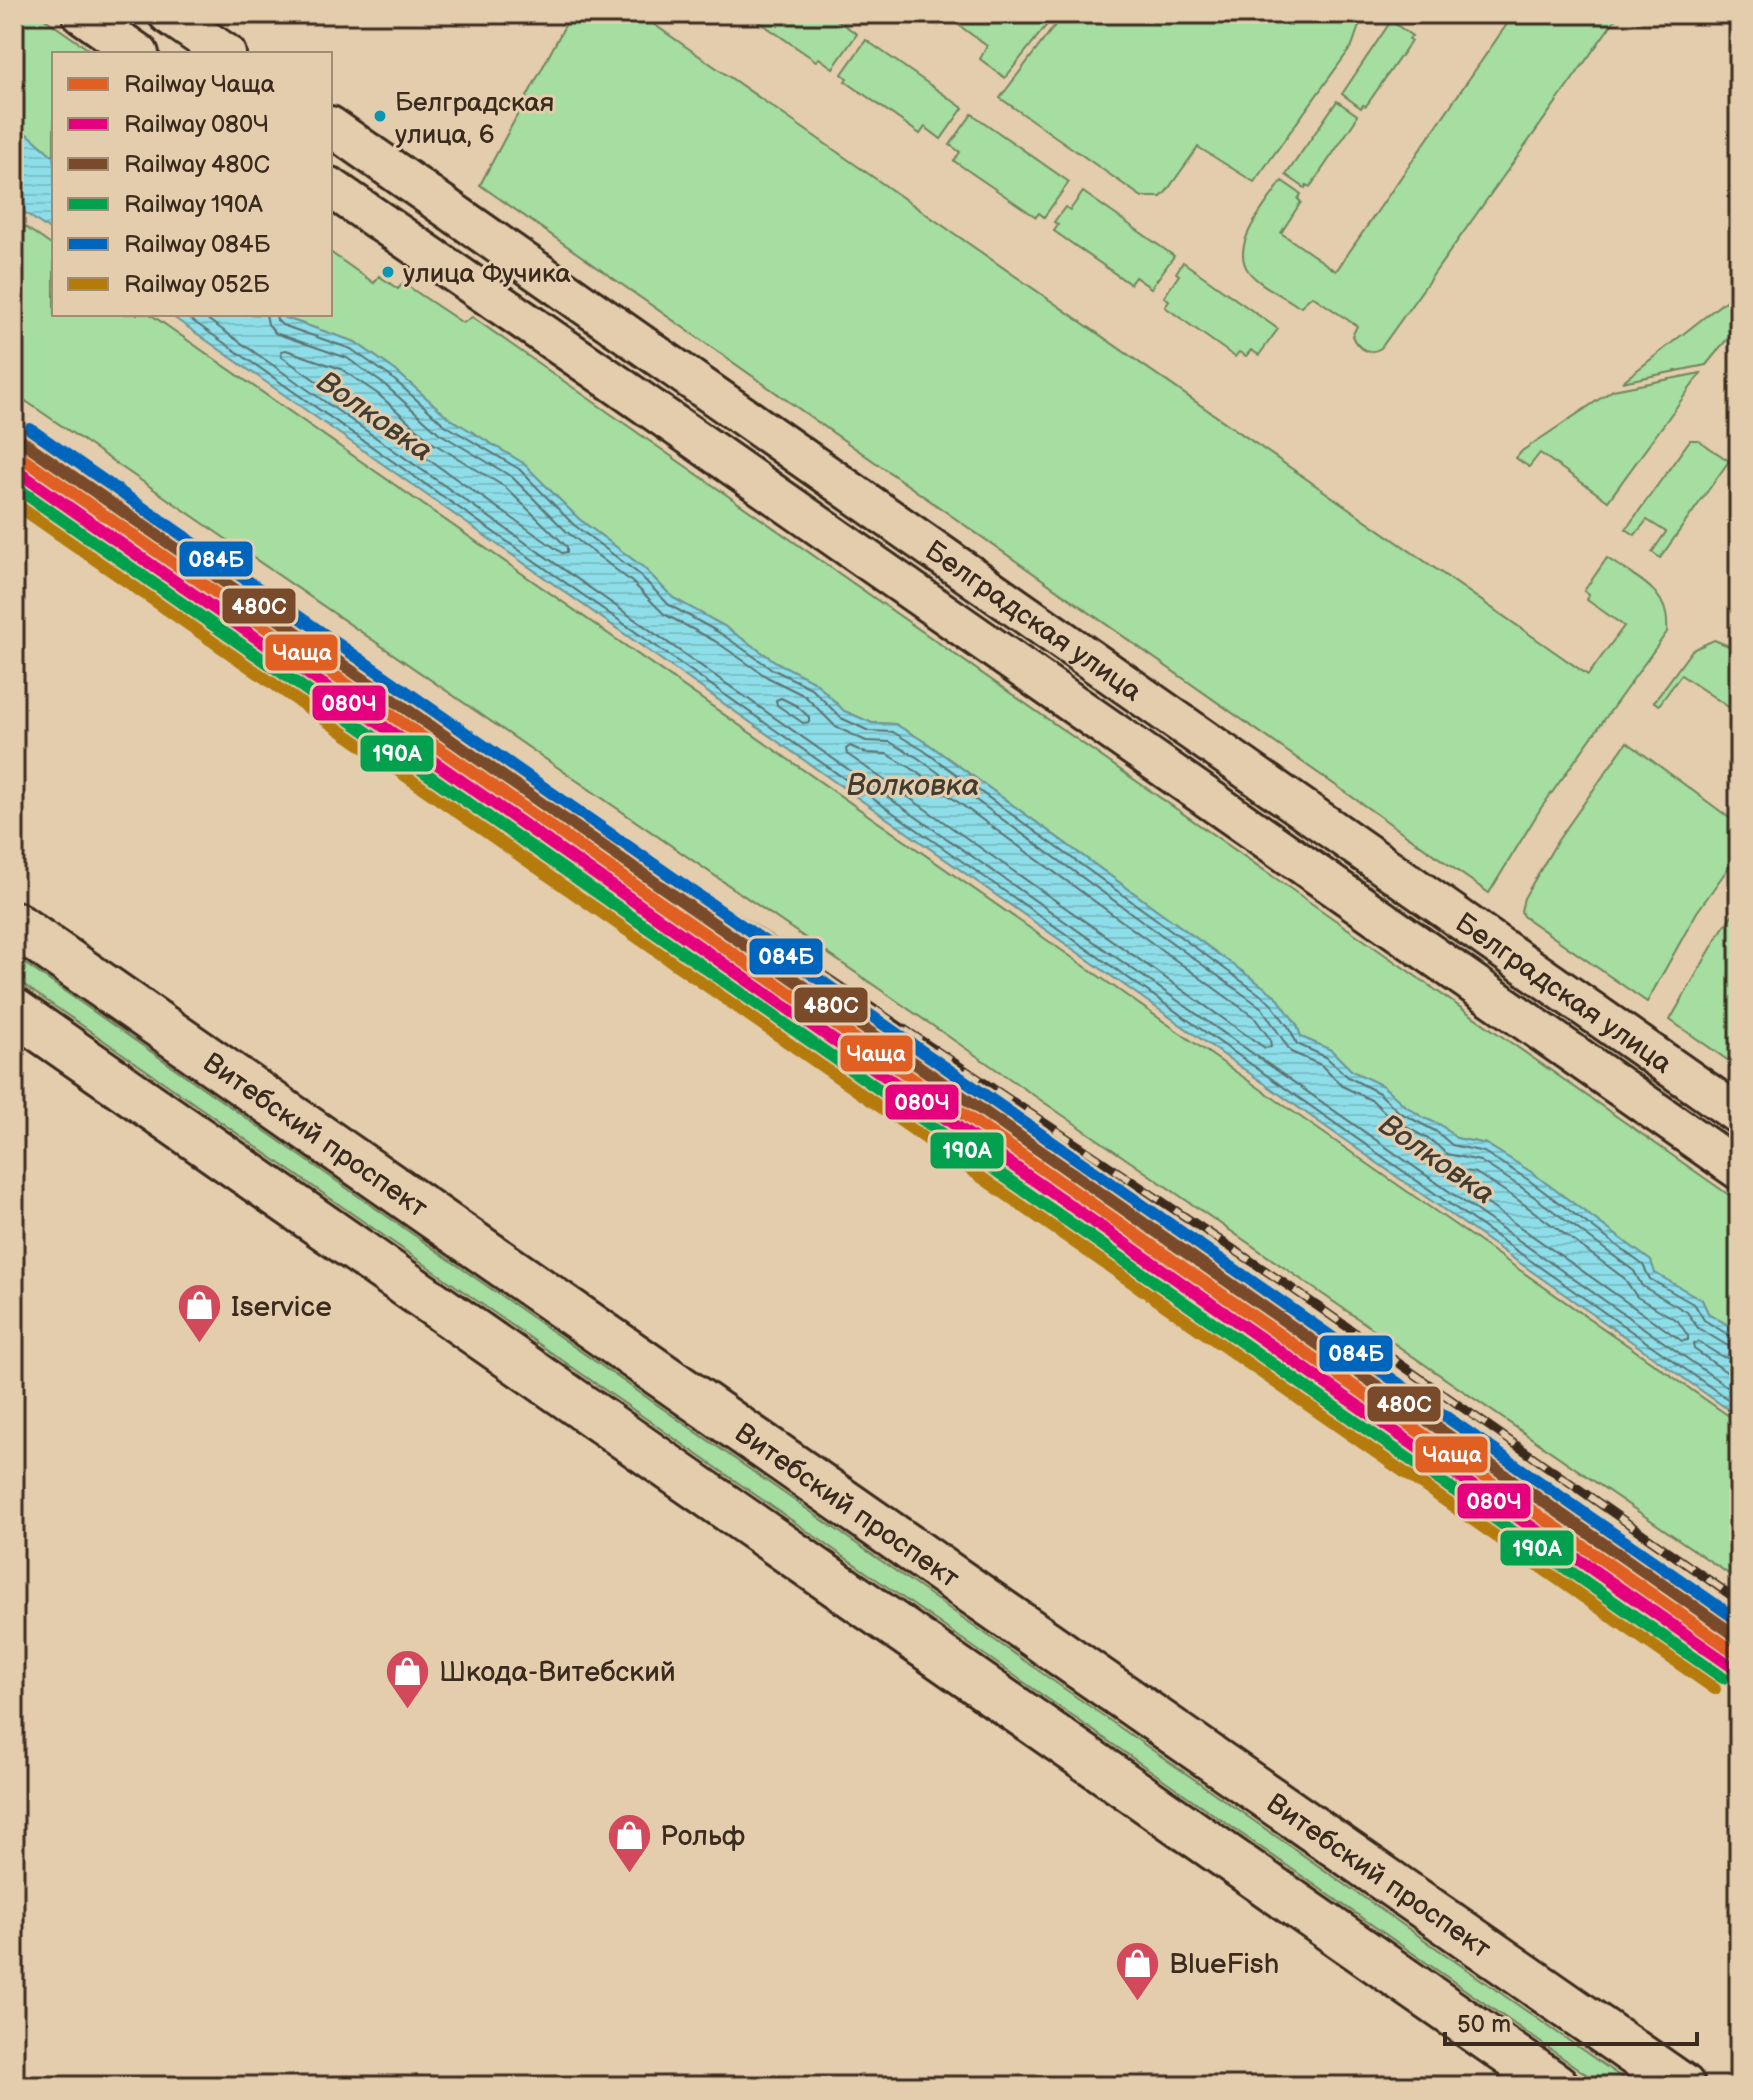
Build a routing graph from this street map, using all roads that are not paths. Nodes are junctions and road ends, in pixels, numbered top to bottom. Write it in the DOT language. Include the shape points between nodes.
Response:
graph roads {
  1 [pos="82,14"];
  2 [pos="168,14"];
  3 [pos="136,52"];
  4 [pos="223,52"];
  5 [pos="332,127"];
  6 [pos="332,188"];
  7 [pos="14,924"];
  8 [pos="14,1011"];
  9 [pos="1739,1115"];
  10 [pos="1739,1170"];
  11 [pos="1556,2086"];
  12 [pos="1682,2086"];
  1 -- 3 [label="street"];
  2 -- 4 [label="street"];
  5 -- 9 [label="street, Белградская улица"];
  6 -- 10 [label="street, Белградская улица"];
  7 -- 12 [label="main road, Витебский проспект"];
  8 -- 11 [label="main road"];
}
